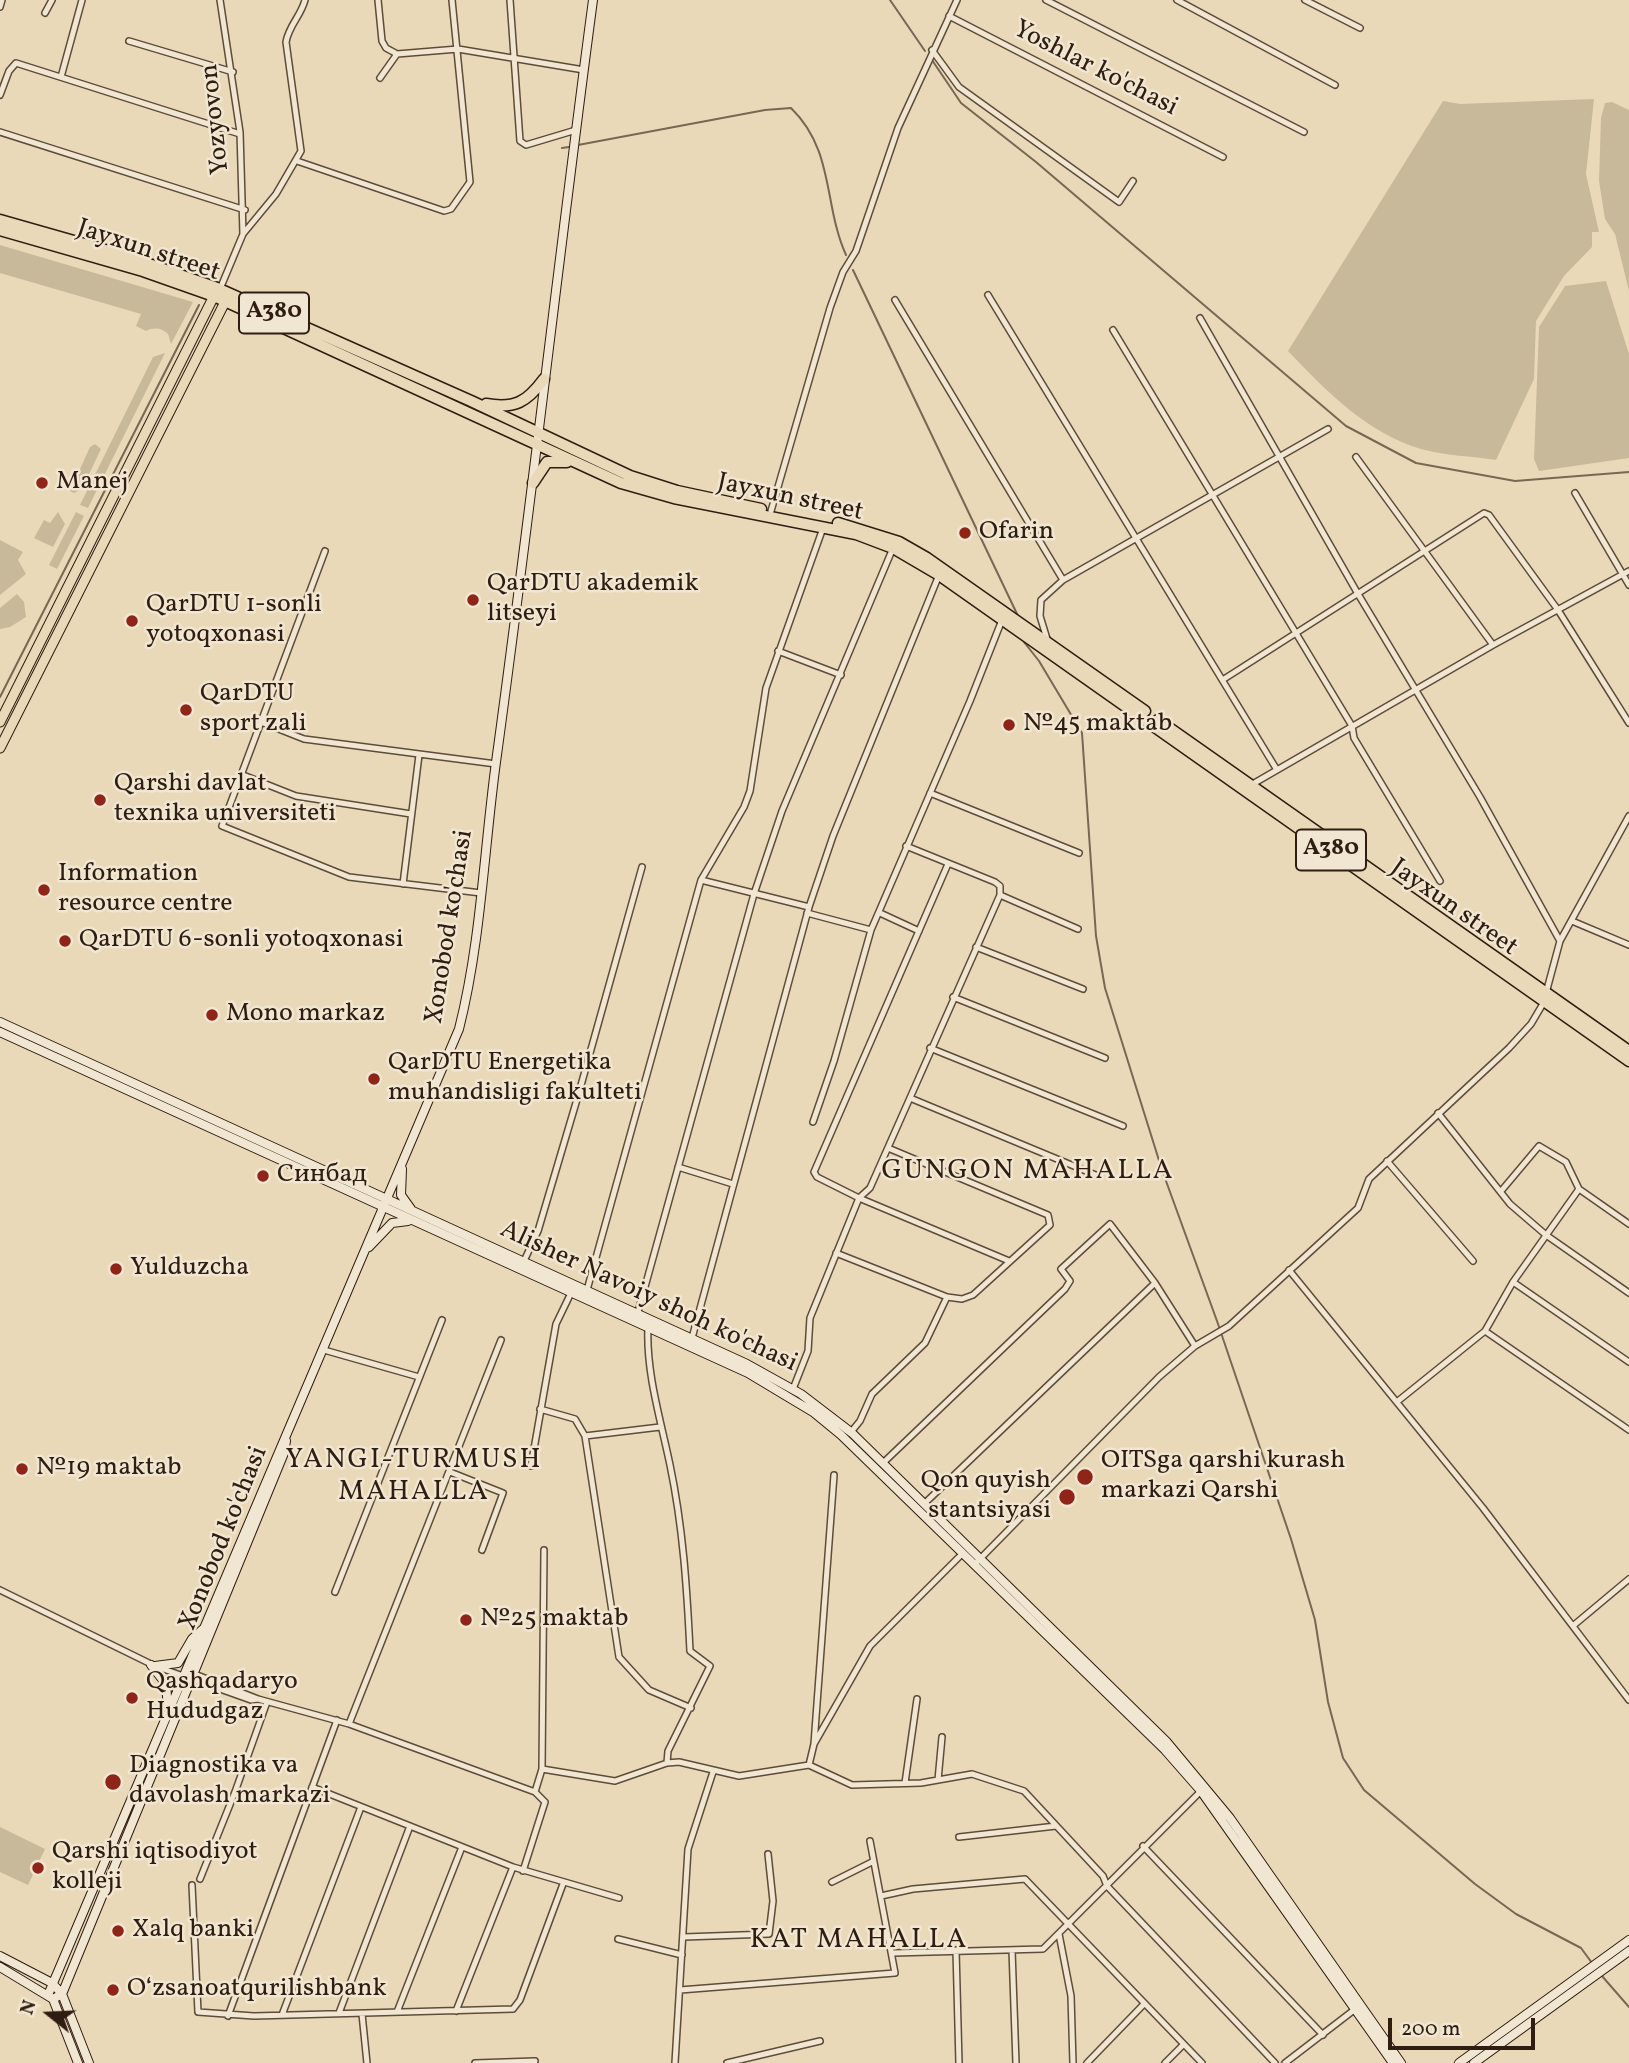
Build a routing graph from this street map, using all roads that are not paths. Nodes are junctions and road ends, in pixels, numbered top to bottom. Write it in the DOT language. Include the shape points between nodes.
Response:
graph roads {
  1 [pos="2,0"];
  2 [pos="52,0"];
  3 [pos="82,0"];
  4 [pos="220,0"];
  5 [pos="305,0"];
  6 [pos="378,0"];
  7 [pos="453,0"];
  8 [pos="510,0"];
  9 [pos="593,0"];
  10 [pos="957,0"];
  11 [pos="1046,0"];
  12 [pos="1177,0"];
  13 [pos="1305,0"];
  14 [pos="0,7"];
  15 [pos="45,13"];
  16 [pos="949,16"];
  17 [pos="1360,28"];
  18 [pos="129,41"];
  19 [pos="458,48"];
  20 [pos="932,50"];
  21 [pos="397,54"];
  22 [pos="515,58"];
  23 [pos="584,70"];
  24 [pos="233,72"];
  25 [pos="61,77"];
  26 [pos="380,78"];
  27 [pos="1335,85"];
  28 [pos="0,95"];
  29 [pos="576,130"];
  30 [pos="0,132"];
  31 [pos="1304,132"];
  32 [pos="240,134"];
  33 [pos="1223,157"];
  34 [pos="297,161"];
  35 [pos="1133,181"];
  36 [pos="245,210"];
  37 [pos="0,220"];
  38 [pos="0,230"];
  39 [pos="243,234"];
  40 [pos="221,294"];
  41 [pos="988,295"];
  42 [pos="895,300"];
  43 [pos="1200,318"];
  44 [pos="1113,330"];
  45 [pos="544,379"];
  46 [pos="471,401"];
  47 [pos="1328,429"];
  48 [pos="538,439"];
  49 [pos="1280,455"];
  50 [pos="1356,457"];
  51 [pos="592,470"];
  52 [pos="533,483"];
  53 [pos="1213,493"];
  54 [pos="1575,493"];
  55 [pos="771,511"];
  56 [pos="824,526"];
  57 [pos="1137,538"];
  58 [pos="893,548"];
  59 [pos="325,551"];
  60 [pos="1423,553"];
  61 [pos="1626,573"];
  62 [pos="939,575"];
  63 [pos="1063,580"];
  64 [pos="1629,585"];
  65 [pos="1358,594"];
  66 [pos="1558,610"];
  67 [pos="1004,616"];
  68 [pos="1298,633"];
  69 [pos="1047,642"];
  70 [pos="1493,645"];
  71 [pos="778,651"];
  72 [pos="841,675"];
  73 [pos="1224,680"];
  74 [pos="1417,690"];
  75 [pos="0,722"];
  76 [pos="261,722"];
  77 [pos="1629,723"];
  78 [pos="1352,726"];
  79 [pos="0,748"];
  80 [pos="419,755"];
  81 [pos="496,764"];
  82 [pos="1277,770"];
  83 [pos="243,775"];
  84 [pos="1251,785"];
  85 [pos="930,793"];
  86 [pos="411,814"];
  87 [pos="1629,816"];
  88 [pos="906,846"];
  89 [pos="1079,853"];
  90 [pos="948,864"];
  91 [pos="642,867"];
  92 [pos="701,880"];
  93 [pos="1440,881"];
  94 [pos="403,884"];
  95 [pos="481,893"];
  96 [pos="754,894"];
  97 [pos="1000,895"];
  98 [pos="808,910"];
  99 [pos="880,913"];
  100 [pos="1572,922"];
  101 [pos="1078,929"];
  102 [pos="871,930"];
  103 [pos="919,931"];
  104 [pos="1560,941"];
  105 [pos="1629,945"];
  106 [pos="976,947"];
  107 [pos="1083,989"];
  108 [pos="953,997"];
  109 [pos="1545,997"];
  110 [pos="0,1022"];
  111 [pos="0,1032"];
  112 [pos="46,1048"];
  113 [pos="930,1048"];
  114 [pos="1629,1051"];
  115 [pos="1105,1058"];
  116 [pos="1629,1061"];
  117 [pos="910,1098"];
  118 [pos="1438,1113"];
  119 [pos="813,1122"];
  120 [pos="1123,1126"];
  121 [pos="888,1147"];
  122 [pos="402,1161"];
  123 [pos="1387,1161"];
  124 [pos="677,1167"];
  125 [pos="1098,1175"];
  126 [pos="733,1184"];
  127 [pos="1579,1189"];
  128 [pos="1502,1190"];
  129 [pos="859,1198"];
  130 [pos="384,1204"];
  131 [pos="414,1217"];
  132 [pos="1629,1224"];
  133 [pos="1546,1235"];
  134 [pos="364,1252"];
  135 [pos="836,1253"];
  136 [pos="524,1261"];
  137 [pos="1009,1261"];
  138 [pos="1473,1261"];
  139 [pos="1289,1270"];
  140 [pos="1513,1282"];
  141 [pos="1155,1283"];
  142 [pos="587,1290"];
  143 [pos="571,1293"];
  144 [pos="1629,1293"];
  145 [pos="947,1297"];
  146 [pos="625,1306"];
  147 [pos="638,1312"];
  148 [pos="620,1315"];
  149 [pos="442,1321"];
  150 [pos="648,1328"];
  151 [pos="1485,1331"];
  152 [pos="692,1338"];
  153 [pos="501,1340"];
  154 [pos="1195,1346"];
  155 [pos="324,1350"];
  156 [pos="1629,1362"];
  157 [pos="419,1377"];
  158 [pos="793,1389"];
  159 [pos="1398,1401"];
  160 [pos="540,1409"];
  161 [pos="660,1427"];
  162 [pos="1629,1430"];
  163 [pos="851,1432"];
  164 [pos="584,1436"];
  165 [pos="287,1438"];
  166 [pos="883,1463"];
  167 [pos="531,1466"];
  168 [pos="450,1472"];
  169 [pos="834,1475"];
  170 [pos="925,1503"];
  171 [pos="482,1550"];
  172 [pos="544,1550"];
  173 [pos="966,1550"];
  174 [pos="978,1561"];
  175 [pos="1629,1578"];
  176 [pos="0,1590"];
  177 [pos="335,1591"];
  178 [pos="1574,1625"];
  179 [pos="205,1627"];
  180 [pos="153,1666"];
  181 [pos="189,1676"];
  182 [pos="917,1699"];
  183 [pos="1629,1700"];
  184 [pos="267,1702"];
  185 [pos="691,1708"];
  186 [pos="168,1715"];
  187 [pos="337,1720"];
  188 [pos="349,1724"];
  189 [pos="942,1737"];
  190 [pos="814,1744"];
  191 [pos="667,1763"];
  192 [pos="809,1765"];
  193 [pos="542,1769"];
  194 [pos="713,1772"];
  195 [pos="938,1780"];
  196 [pos="905,1783"];
  197 [pos="312,1787"];
  198 [pos="1200,1791"];
  199 [pos="535,1792"];
  200 [pos="362,1807"];
  201 [pos="410,1826"];
  202 [pos="1056,1826"];
  203 [pos="959,1837"];
  204 [pos="870,1841"];
  205 [pos="1143,1846"];
  206 [pos="462,1847"];
  207 [pos="768,1854"];
  208 [pos="873,1863"];
  209 [pos="513,1867"];
  210 [pos="523,1871"];
  211 [pos="200,1879"];
  212 [pos="832,1882"];
  213 [pos="564,1884"];
  214 [pos="192,1885"];
  215 [pos="1107,1886"];
  216 [pos="881,1896"];
  217 [pos="619,1898"];
  218 [pos="1068,1926"];
  219 [pos="1059,1934"];
  220 [pos="684,1937"];
  221 [pos="618,1940"];
  222 [pos="1629,1940"];
  223 [pos="956,1950"];
  224 [pos="1012,1950"];
  225 [pos="1629,1951"];
  226 [pos="893,1953"];
  227 [pos="682,1955"];
  228 [pos="0,1956"];
  229 [pos="1610,1959"];
  230 [pos="0,1967"];
  231 [pos="52,1983"];
  232 [pos="1574,1985"];
  233 [pos="680,1990"];
  234 [pos="62,1994"];
  235 [pos="50,1997"];
  236 [pos="1144,2004"];
  237 [pos="1354,2010"];
  238 [pos="456,2011"];
  239 [pos="397,2012"];
  240 [pos="339,2013"];
  241 [pos="362,2014"];
  242 [pos="282,2015"];
  243 [pos="228,2016"];
  244 [pos="1323,2035"];
  245 [pos="820,2041"];
  246 [pos="1183,2045"];
  247 [pos="535,2061"];
  248 [pos="78,2063"];
  249 [pos="89,2063"];
  250 [pos="367,2063"];
  251 [pos="475,2063"];
  252 [pos="675,2063"];
  253 [pos="727,2063"];
  254 [pos="959,2063"];
  255 [pos="1016,2063"];
  256 [pos="1073,2063"];
  257 [pos="1087,2063"];
  258 [pos="1165,2063"];
  259 [pos="1202,2063"];
  260 [pos="1275,2063"];
  261 [pos="1285,2063"];
  262 [pos="1392,2063"];
  263 [pos="1401,2063"];
  264 [pos="1459,2063"];
  265 [pos="1474,2063"];
  1 -- 14 [label="street"];
  2 -- 15 [label="street"];
  3 -- 25 [label="street"];
  4 -- 24 [label="street, Yozyovon"];
  5 -- 34 [label="street" via="286,41 300,137"];
  6 -- 21 [label="street" via="382,41"];
  7 -- 19 [label="street"];
  8 -- 22 [label="street"];
  9 -- 23 [label="main road, Xonobod ko'chasi"];
  10 -- 16 [label="street"];
  11 -- 31 [label="street"];
  12 -- 27 [label="street"];
  13 -- 17 [label="street"];
  16 -- 20 [label="street"];
  16 -- 33 [label="street, Yoshlar ko'chasi"];
  18 -- 24 [label="street"];
  19 -- 21 [label="street"];
  19 -- 22 [label="street"];
  19 -- 34 [label="street" via="470,182 451,209 444,211"];
  20 -- 35 [label="street" via="959,87 1119,202"];
  20 -- 55 [label="street" via="830,308"];
  21 -- 26 [label="street"];
  22 -- 23 [label="street"];
  22 -- 29 [label="street" via="523,145"];
  23 -- 29 [label="main road, Xonobod ko'chasi"];
  24 -- 32 [label="street, Yozyovon"];
  25 -- 28 [label="street" via="16,63"];
  25 -- 32 [label="street"];
  29 -- 45 [label="main road, Xonobod ko'chasi"];
  30 -- 36 [label="street"];
  32 -- 36 [label="street, Yozyovon"];
  34 -- 39 [label="street"];
  36 -- 39 [label="street, Yozyovon"];
  37 -- 40 [label="highway, Jayxun street / A380" via="122,255"];
  38 -- 40 [label="highway, Jayxun street / A380"];
  39 -- 40 [label="street"];
  40 -- 46 [label="highway, Jayxun street / A380"];
  40 -- 48 [label="highway, Jayxun street / A380"];
  40 -- 75 [label="main road"];
  40 -- 79 [label="main road"];
  41 -- 57 [label="street"];
  42 -- 63 [label="street"];
  43 -- 49 [label="street"];
  44 -- 53 [label="street"];
  45 -- 46 [label="highway" via="529,399 513,407"];
  45 -- 48 [label="main road, Xonobod ko'chasi"];
  46 -- 48 [label="highway, Jayxun street / A380"];
  47 -- 49 [label="street"];
  48 -- 51 [label="highway, Jayxun street / A380"];
  48 -- 52 [label="main road, Xonobod ko'chasi"];
  48 -- 55 [label="highway, Jayxun street / A380" via="677,491"];
  49 -- 53 [label="street"];
  49 -- 65 [label="street"];
  50 -- 60 [label="street"];
  51 -- 52 [label="highway" via="556,460 547,462"];
  51 -- 56 [label="highway, Jayxun street / A380" via="674,498"];
  52 -- 81 [label="main road, Xonobod ko'chasi"];
  53 -- 57 [label="street"];
  53 -- 68 [label="street"];
  54 -- 61 [label="street"];
  55 -- 67 [label="highway, Jayxun street / A380" via="857,527 899,542"];
  56 -- 58 [label="highway, Jayxun street / A380"];
  56 -- 71 [label="street"];
  57 -- 63 [label="street"];
  57 -- 73 [label="street"];
  58 -- 62 [label="highway, Jayxun street / A380"];
  58 -- 72 [label="street"];
  59 -- 76 [label="street"];
  60 -- 65 [label="street"];
  60 -- 66 [label="street" via="1485,513"];
  60 -- 70 [label="street"];
  61 -- 64 [label="street"];
  61 -- 66 [label="street"];
  62 -- 67 [label="highway, Jayxun street / A380"];
  62 -- 98 [label="street" via="833,836"];
  63 -- 69 [label="street" via="1041,600"];
  65 -- 68 [label="street"];
  65 -- 74 [label="street"];
  66 -- 70 [label="street"];
  66 -- 77 [label="street"];
  67 -- 69 [label="highway, Jayxun street / A380"];
  67 -- 85 [label="street"];
  67 -- 109 [label="highway, Jayxun street / A380" via="1032,641"];
  68 -- 73 [label="street"];
  68 -- 78 [label="street"];
  69 -- 84 [label="highway, Jayxun street / A380"];
  70 -- 74 [label="street"];
  71 -- 72 [label="street"];
  71 -- 92 [label="street" via="762,706 750,791"];
  72 -- 96 [label="street" via="782,811"];
  73 -- 82 [label="street"];
  74 -- 78 [label="street"];
  74 -- 104 [label="street"];
  76 -- 80 [label="street" via="304,739"];
  76 -- 83 [label="street"];
  78 -- 82 [label="street"];
  78 -- 93 [label="street" via="1354,738"];
  80 -- 81 [label="street"];
  80 -- 86 [label="street"];
  81 -- 95 [label="main road, Xonobod ko'chasi"];
  82 -- 84 [label="street"];
  83 -- 86 [label="street" via="296,796"];
  83 -- 94 [label="street" via="222,826 349,877"];
  84 -- 109 [label="highway, Jayxun street / A380"];
  85 -- 88 [label="street"];
  85 -- 89 [label="street"];
  86 -- 94 [label="street"];
  87 -- 100 [label="street"];
  88 -- 90 [label="street"];
  88 -- 99 [label="street"];
  90 -- 97 [label="street" via="995,882"];
  90 -- 103 [label="street"];
  91 -- 136 [label="street" via="538,1231"];
  92 -- 96 [label="street"];
  92 -- 142 [label="street"];
  94 -- 95 [label="street"];
  95 -- 122 [label="main road, Xonobod ko'chasi" via="459,1029"];
  96 -- 98 [label="street"];
  96 -- 124 [label="street"];
  97 -- 101 [label="street"];
  97 -- 106 [label="street"];
  98 -- 102 [label="street"];
  98 -- 126 [label="street"];
  99 -- 102 [label="street"];
  99 -- 103 [label="street"];
  100 -- 104 [label="street"];
  100 -- 105 [label="street"];
  102 -- 119 [label="street"];
  103 -- 129 [label="street" via="814,1171 817,1177"];
  104 -- 109 [label="street"];
  106 -- 107 [label="street"];
  106 -- 108 [label="street"];
  108 -- 113 [label="street"];
  108 -- 115 [label="street"];
  109 -- 114 [label="highway, Jayxun street / A380"];
  109 -- 116 [label="highway, Jayxun street / A380"];
  109 -- 118 [label="street" via="1531,1024 1509,1048"];
  110 -- 112 [label="main road, Alisher Navoiy shoh ko'chasi"];
  111 -- 112 [label="main road, Alisher Navoiy shoh ko'chasi"];
  112 -- 130 [label="main road, Alisher Navoiy shoh ko'chasi"];
  113 -- 117 [label="street"];
  113 -- 120 [label="street"];
  117 -- 121 [label="street"];
  117 -- 125 [label="street"];
  118 -- 123 [label="street"];
  118 -- 128 [label="street"];
  121 -- 129 [label="street" via="870,1188"];
  121 -- 137 [label="street" via="1048,1215 1050,1225"];
  122 -- 130 [label="main road, Xonobod ko'chasi"];
  122 -- 131 [label="main road" via="401,1195"];
  123 -- 138 [label="street"];
  123 -- 139 [label="street" via="1369,1179 1358,1208"];
  124 -- 126 [label="street"];
  124 -- 147 [label="street"];
  126 -- 152 [label="street"];
  127 -- 128 [label="street" via="1566,1162 1539,1146"];
  127 -- 132 [label="street"];
  127 -- 133 [label="street"];
  128 -- 133 [label="street"];
  129 -- 135 [label="street"];
  129 -- 137 [label="street"];
  130 -- 131 [label="main road, Alisher Navoiy shoh ko'chasi"];
  130 -- 134 [label="main road, Xonobod ko'chasi"];
  131 -- 134 [label="main road" via="392,1223"];
  131 -- 136 [label="main road, Alisher Navoiy shoh ko'chasi"];
  131 -- 143 [label="main road, Alisher Navoiy shoh ko'chasi"];
  133 -- 140 [label="street"];
  133 -- 144 [label="street"];
  134 -- 155 [label="main road, Xonobod ko'chasi"];
  135 -- 145 [label="street"];
  135 -- 158 [label="street" via="810,1318 808,1351"];
  136 -- 142 [label="main road, Alisher Navoiy shoh ko'chasi"];
  137 -- 145 [label="street" via="973,1295"];
  139 -- 154 [label="street" via="1229,1326"];
  139 -- 159 [label="street"];
  140 -- 151 [label="street"];
  140 -- 156 [label="street"];
  141 -- 154 [label="street"];
  141 -- 166 [label="street" via="1110,1224 1061,1269 1070,1280 1065,1289"];
  141 -- 170 [label="street"];
  142 -- 146 [label="main road, Alisher Navoiy shoh ko'chasi"];
  143 -- 148 [label="main road, Alisher Navoiy shoh ko'chasi"];
  143 -- 160 [label="street" via="556,1324"];
  145 -- 163 [label="street" via="925,1343 872,1394"];
  146 -- 147 [label="main road, Alisher Navoiy shoh ko'chasi"];
  146 -- 148 [label="main road"];
  147 -- 152 [label="main road, Alisher Navoiy shoh ko'chasi"];
  148 -- 150 [label="main road, Alisher Navoiy shoh ko'chasi"];
  149 -- 157 [label="street"];
  150 -- 161 [label="street"];
  150 -- 173 [label="main road, Alisher Navoiy shoh ko'chasi" via="748,1373 813,1412"];
  151 -- 159 [label="street"];
  151 -- 162 [label="street"];
  152 -- 158 [label="main road, Alisher Navoiy shoh ko'chasi"];
  153 -- 168 [label="street"];
  154 -- 174 [label="street"];
  155 -- 157 [label="street"];
  155 -- 165 [label="main road, Xonobod ko'chasi"];
  157 -- 177 [label="street"];
  158 -- 163 [label="main road, Alisher Navoiy shoh ko'chasi"];
  159 -- 178 [label="street"];
  160 -- 164 [label="street" via="575,1419"];
  160 -- 167 [label="street"];
  161 -- 164 [label="street"];
  161 -- 185 [label="street" via="682,1536 690,1651 710,1666"];
  163 -- 166 [label="main road, Alisher Navoiy shoh ko'chasi"];
  164 -- 185 [label="street" via="619,1657 649,1690"];
  165 -- 179 [label="main road, Xonobod ko'chasi"];
  165 -- 181 [label="main road, Xonobod ko'chasi"];
  166 -- 170 [label="main road, Alisher Navoiy shoh ko'chasi"];
  168 -- 171 [label="street" via="503,1493"];
  168 -- 188 [label="street"];
  169 -- 190 [label="street"];
  170 -- 173 [label="main road, Alisher Navoiy shoh ko'chasi"];
  172 -- 193 [label="street"];
  173 -- 174 [label="main road, Alisher Navoiy shoh ko'chasi"];
  173 -- 190 [label="street" via="870,1646"];
  174 -- 198 [label="main road, Alisher Navoiy shoh ko'chasi"];
  174 -- 263 [label="main road, Alisher Navoiy shoh ko'chasi" via="1185,1762 1230,1818"];
  175 -- 178 [label="street"];
  176 -- 180 [label="street"];
  178 -- 183 [label="street"];
  179 -- 180 [label="main road" via="178,1663"];
  179 -- 181 [label="main road, Xonobod ko'chasi"];
  180 -- 181 [label="street"];
  180 -- 186 [label="main road" via="166,1684"];
  181 -- 184 [label="street"];
  181 -- 186 [label="main road, Xonobod ko'chasi"];
  181 -- 234 [label="main road, Xonobod ko'chasi"];
  182 -- 196 [label="street"];
  184 -- 187 [label="street"];
  184 -- 211 [label="street"];
  185 -- 191 [label="street" via="668,1751"];
  186 -- 231 [label="main road, Xonobod ko'chasi"];
  187 -- 188 [label="street"];
  187 -- 197 [label="street"];
  188 -- 199 [label="street"];
  189 -- 195 [label="street"];
  190 -- 192 [label="street"];
  191 -- 193 [label="street" via="615,1781"];
  191 -- 194 [label="street"];
  192 -- 194 [label="street" via="739,1776"];
  192 -- 196 [label="street" via="852,1784"];
  193 -- 199 [label="street"];
  194 -- 220 [label="street" via="688,1849"];
  195 -- 196 [label="street"];
  195 -- 202 [label="street" via="972,1774 1024,1791"];
  197 -- 200 [label="street"];
  197 -- 243 [label="street"];
  198 -- 205 [label="street"];
  198 -- 237 [label="main road, Alisher Navoiy shoh ko'chasi"];
  199 -- 210 [label="street" via="545,1802"];
  200 -- 201 [label="street"];
  200 -- 242 [label="street"];
  201 -- 206 [label="street"];
  201 -- 240 [label="street"];
  202 -- 203 [label="street"];
  202 -- 215 [label="street"];
  204 -- 208 [label="street"];
  205 -- 215 [label="street"];
  205 -- 244 [label="street"];
  206 -- 209 [label="street"];
  206 -- 239 [label="street"];
  207 -- 220 [label="street" via="773,1901 769,1934"];
  208 -- 212 [label="street"];
  208 -- 216 [label="street"];
  209 -- 210 [label="street"];
  209 -- 238 [label="street"];
  210 -- 213 [label="street"];
  213 -- 217 [label="street"];
  213 -- 238 [label="street" via="513,2009"];
  214 -- 243 [label="street" via="198,2012"];
  215 -- 218 [label="street"];
  215 -- 260 [label="street"];
  216 -- 218 [label="street" via="1020,1878"];
  216 -- 226 [label="street"];
  218 -- 219 [label="street"];
  218 -- 236 [label="street"];
  219 -- 224 [label="street" via="1043,1949"];
  219 -- 256 [label="street" via="1071,1996"];
  220 -- 227 [label="street"];
  221 -- 227 [label="street"];
  222 -- 229 [label="main road"];
  223 -- 224 [label="street"];
  223 -- 226 [label="street"];
  223 -- 254 [label="street"];
  224 -- 255 [label="street"];
  225 -- 229 [label="main road"];
  226 -- 233 [label="street" via="895,1973"];
  227 -- 233 [label="street"];
  228 -- 231 [label="main road"];
  229 -- 232 [label="main road"];
  230 -- 235 [label="main road"];
  231 -- 234 [label="main road"];
  231 -- 235 [label="main road, Xonobod ko'chasi"];
  232 -- 264 [label="main road"];
  232 -- 265 [label="main road"];
  233 -- 252 [label="street"];
  234 -- 235 [label="main road"];
  234 -- 249 [label="main road"];
  235 -- 248 [label="main road"];
  236 -- 246 [label="street"];
  236 -- 257 [label="street"];
  237 -- 244 [label="street"];
  237 -- 262 [label="main road, Alisher Navoiy shoh ko'chasi"];
  238 -- 239 [label="street"];
  239 -- 241 [label="street"];
  240 -- 241 [label="street"];
  240 -- 242 [label="street"];
  241 -- 250 [label="street"];
  242 -- 243 [label="street"];
  244 -- 261 [label="street"];
  245 -- 253 [label="street"];
  246 -- 258 [label="street"];
  246 -- 259 [label="street"];
  247 -- 251 [label="street"];
}
